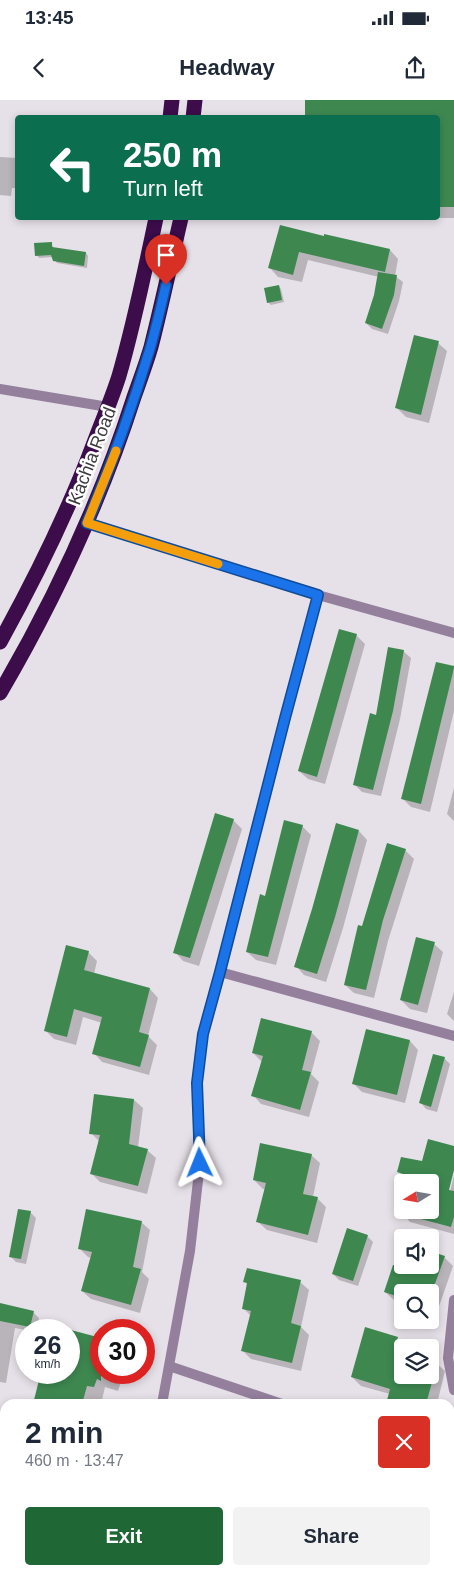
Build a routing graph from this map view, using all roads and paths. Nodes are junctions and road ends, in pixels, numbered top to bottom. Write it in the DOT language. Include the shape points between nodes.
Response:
graph roads {
  1 [pos="172,100"];
  2 [pos="195,100"];
  3 [pos="170,115"];
  4 [pos="193,115"];
  5 [pos="156,220"];
  6 [pos="180,220"];
  7 [pos="0,389"];
  8 [pos="108,407"];
  9 [pos="87,523"];
  10 [pos="318,595"];
  11 [pos="454,633"];
  12 [pos="0,642"];
  13 [pos="0,693"];
  14 [pos="220,972"];
  15 [pos="454,1036"];
  16 [pos="454,1300"];
  17 [pos="169,1366"];
  18 [pos="454,1390"];
  19 [pos="163,1399"];
  20 [pos="267,1399"];
  1 -- 3 [label="highway"];
  2 -- 4 [label="highway"];
  5 -- 8 [label="highway, Kachia Road" via="132,327"];
  6 -- 9 [label="highway, Kachia Road" via="151,347"];
  7 -- 8 [label="street"];
  8 -- 12 [label="highway, Kachia Road" via="76,489"];
  9 -- 10 [label="street"];
  9 -- 13 [label="highway, Kachia Road" via="30,642"];
  10 -- 11 [label="street"];
  10 -- 14 [label="street"];
  14 -- 15 [label="street"];
  14 -- 17 [label="street" via="203,1034 197,1083 200,1163 190,1251"];
  16 -- 18 [label="street" via="448,1358"];
  17 -- 19 [label="street"];
  17 -- 20 [label="street"];
}
